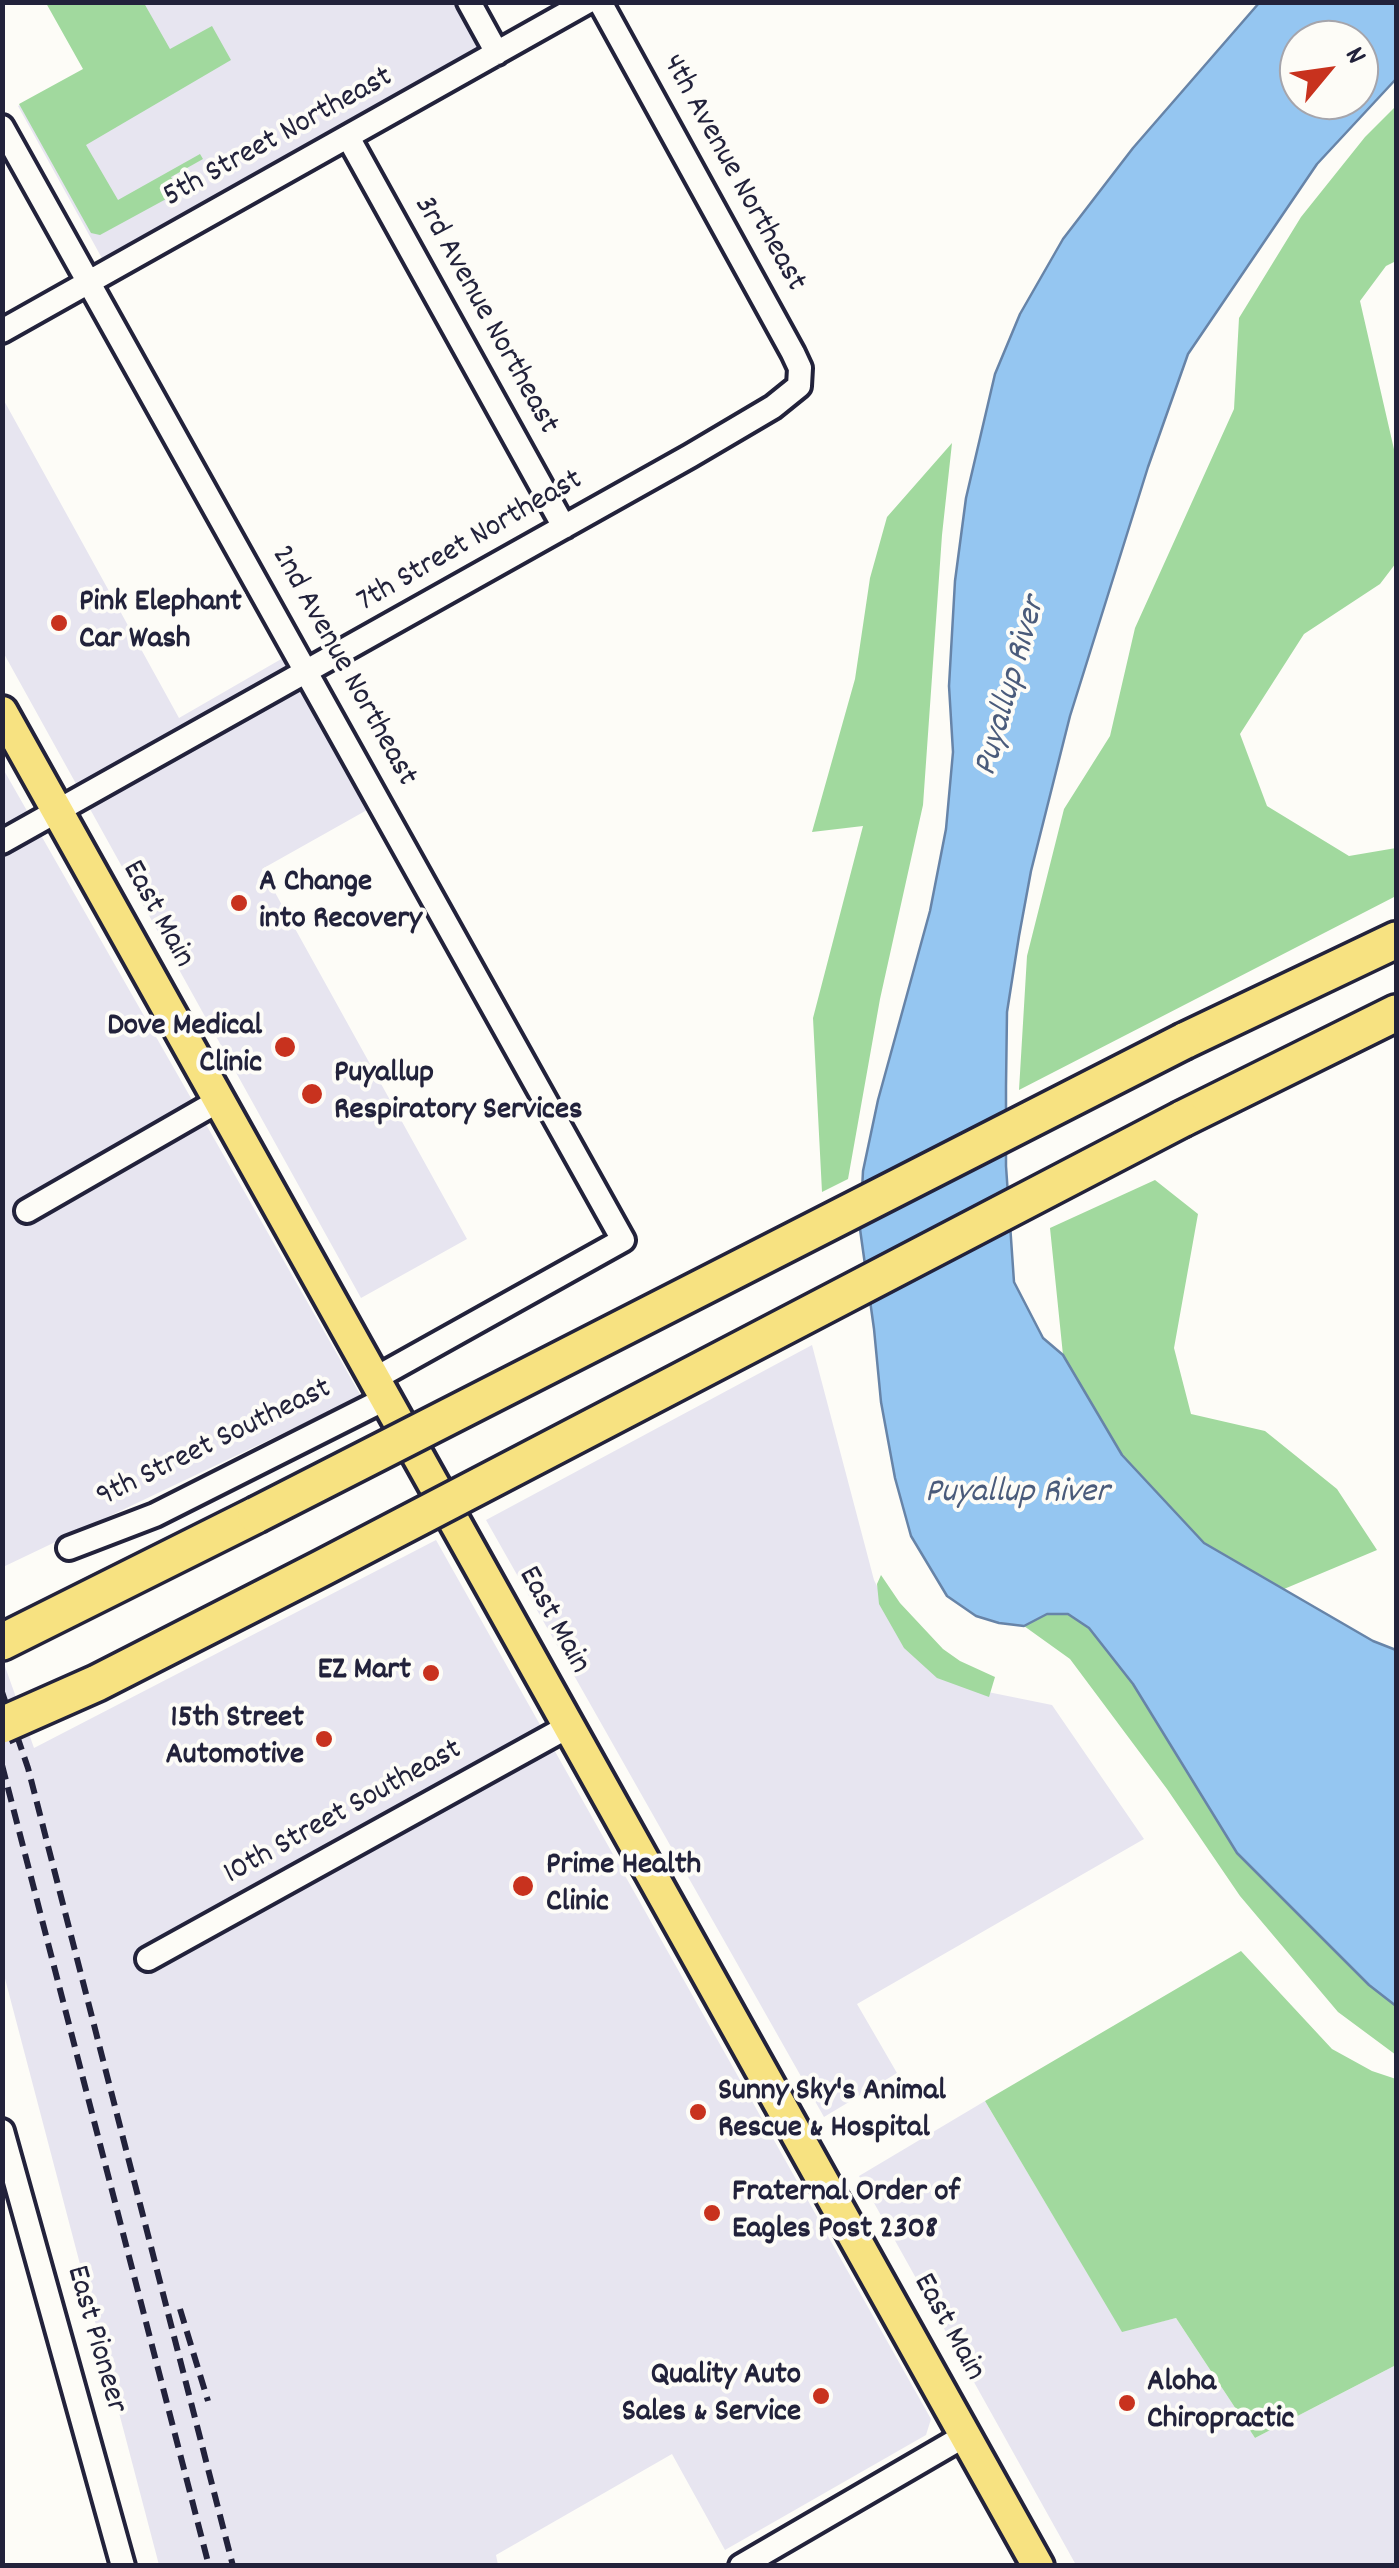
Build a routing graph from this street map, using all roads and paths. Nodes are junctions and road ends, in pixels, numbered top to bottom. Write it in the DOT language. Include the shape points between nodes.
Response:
graph roads {
  1 [pos="469,2"];
  2 [pos="587,2"];
  3 [pos="600,2"];
  4 [pos="497,53"];
  5 [pos="2,127"];
  6 [pos="348,137"];
  7 [pos="90,282"];
  8 [pos="2,331"];
  9 [pos="802,378"];
  10 [pos="564,527"];
  11 [pos="308,672"];
  12 [pos="2,712"];
  13 [pos="59,812"];
  14 [pos="2,842"];
  15 [pos="1396,940"];
  16 [pos="1396,1013"];
  17 [pos="220,1100"];
  18 [pos="27,1211"];
  19 [pos="623,1240"];
  20 [pos="381,1388"];
  21 [pos="256,1515"];
  22 [pos="69,1548"];
  23 [pos="322,1568"];
  24 [pos="2,1618"];
  25 [pos="2,1642"];
  26 [pos="2,1725"];
  27 [pos="571,1725"];
  28 [pos="2,1746"];
  29 [pos="148,1959"];
  30 [pos="2,2131"];
  31 [pos="966,2435"];
  32 [pos="124,2566"];
  33 [pos="741,2566"];
  34 [pos="1038,2566"];
  1 -- 4 [label="street"];
  2 -- 4 [label="street, 5th Street Northeast"];
  3 -- 9 [label="street, 4th Avenue Northeast"];
  4 -- 6 [label="street, 5th Street Northeast"];
  5 -- 7 [label="street, 2nd Avenue Northeast"];
  6 -- 7 [label="street, 5th Street Northeast"];
  6 -- 10 [label="street, 3rd Avenue Northeast"];
  7 -- 8 [label="street, 5th Street Northeast"];
  7 -- 11 [label="street, 2nd Avenue Northeast"];
  9 -- 10 [label="street, 7th Street Northeast" via="773,407"];
  10 -- 11 [label="street, 7th Street Northeast"];
  11 -- 13 [label="street, 7th Street Northeast"];
  11 -- 19 [label="street, 2nd Avenue Northeast"];
  12 -- 13 [label="main road, East Main"];
  13 -- 14 [label="street, 7th Street Northeast"];
  13 -- 17 [label="main road, East Main"];
  15 -- 21 [label="highway, bridge" via="1184,1041"];
  16 -- 23 [label="highway, bridge"];
  17 -- 18 [label="street"];
  17 -- 20 [label="main road, East Main"];
  19 -- 20 [label="street, 9th Street Southeast"];
  20 -- 22 [label="street, 9th Street Southeast" via="155,1515"];
  20 -- 27 [label="main road, East Main"];
  21 -- 24 [label="highway"];
  21 -- 25 [label="highway"];
  23 -- 26 [label="highway, bridge"];
  23 -- 28 [label="highway, bridge"];
  27 -- 29 [label="street, 10th Street Southeast"];
  27 -- 31 [label="main road, East Main"];
  30 -- 32 [label="street, East Pioneer"];
  31 -- 33 [label="street"];
  31 -- 34 [label="main road, East Main"];
}
